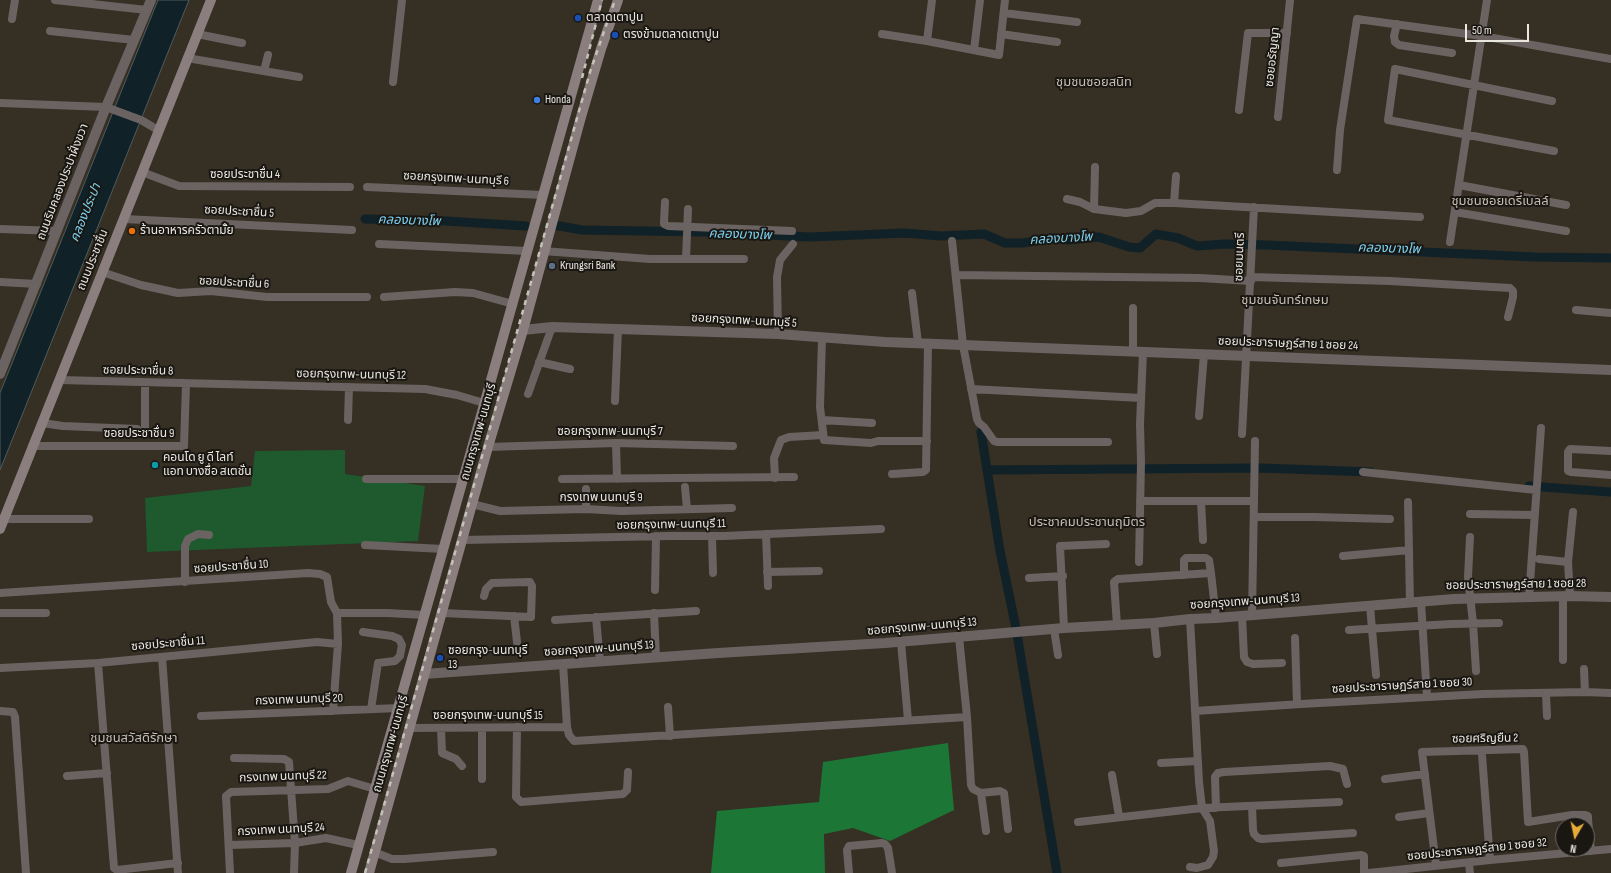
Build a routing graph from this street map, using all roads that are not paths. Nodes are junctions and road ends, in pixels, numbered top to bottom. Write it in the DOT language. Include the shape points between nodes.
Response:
graph roads {
  1 [pos="15,0"];
  2 [pos="55,0"];
  3 [pos="151,0"];
  4 [pos="210,0"];
  5 [pos="402,0"];
  6 [pos="596,0"];
  7 [pos="618,0"];
  8 [pos="932,0"];
  9 [pos="980,0"];
  10 [pos="1005,0"];
  11 [pos="1290,0"];
  12 [pos="1487,0"];
  13 [pos="147,10"];
  14 [pos="1004,13"];
  15 [pos="12,19"];
  16 [pos="1077,22"];
  17 [pos="1397,24"];
  18 [pos="50,31"];
  19 [pos="1287,33"];
  20 [pos="197,34"];
  21 [pos="882,34"];
  22 [pos="1001,34"];
  23 [pos="1482,36"];
  24 [pos="134,40"];
  25 [pos="927,41"];
  26 [pos="1057,42"];
  27 [pos="242,43"];
  28 [pos="974,50"];
  29 [pos="1452,53"];
  30 [pos="268,55"];
  31 [pos="187,58"];
  32 [pos="1611,58"];
  33 [pos="264,72"];
  34 [pos="299,77"];
  35 [pos="393,82"];
  36 [pos="1474,84"];
  37 [pos="1552,101"];
  38 [pos="0,103"];
  39 [pos="110,108"];
  40 [pos="1240,110"];
  41 [pos="1278,117"];
  42 [pos="158,130"];
  43 [pos="1467,134"];
  44 [pos="1554,151"];
  45 [pos="1095,167"];
  46 [pos="1337,170"];
  47 [pos="142,172"];
  48 [pos="1176,176"];
  49 [pos="1459,185"];
  50 [pos="350,187"];
  51 [pos="367,188"];
  52 [pos="543,195"];
  53 [pos="1067,199"];
  54 [pos="665,202"];
  55 [pos="1174,203"];
  56 [pos="1566,204"];
  57 [pos="1254,207"];
  58 [pos="688,209"];
  59 [pos="1094,209"];
  60 [pos="1455,212"];
  61 [pos="1420,217"];
  62 [pos="124,219"];
  63 [pos="0,229"];
  64 [pos="352,230"];
  65 [pos="688,230"];
  66 [pos="792,230"];
  67 [pos="57,231"];
  68 [pos="1566,231"];
  69 [pos="952,241"];
  70 [pos="1450,242"];
  71 [pos="379,244"];
  72 [pos="793,244"];
  73 [pos="527,251"];
  74 [pos="543,254"];
  75 [pos="686,259"];
  76 [pos="744,259"];
  77 [pos="102,272"];
  78 [pos="956,275"];
  79 [pos="1251,279"];
  80 [pos="0,282"];
  81 [pos="37,284"];
  82 [pos="912,293"];
  83 [pos="367,297"];
  84 [pos="384,297"];
  85 [pos="513,304"];
  86 [pos="1133,308"];
  87 [pos="1576,310"];
  88 [pos="1611,313"];
  89 [pos="1508,317"];
  90 [pos="552,327"];
  91 [pos="618,329"];
  92 [pos="523,330"];
  93 [pos="778,334"];
  94 [pos="822,338"];
  95 [pos="923,344"];
  96 [pos="963,345"];
  97 [pos="1138,352"];
  98 [pos="1204,354"];
  99 [pos="1246,356"];
  100 [pos="539,362"];
  101 [pos="2,363"];
  102 [pos="570,368"];
  103 [pos="1611,370"];
  104 [pos="0,374"];
  105 [pos="59,380"];
  106 [pos="145,383"];
  107 [pos="186,384"];
  108 [pos="216,384"];
  109 [pos="349,387"];
  110 [pos="971,389"];
  111 [pos="528,394"];
  112 [pos="1141,398"];
  113 [pos="615,401"];
  114 [pos="484,403"];
  115 [pos="1199,416"];
  116 [pos="348,420"];
  117 [pos="822,420"];
  118 [pos="42,423"];
  119 [pos="872,423"];
  120 [pos="1541,428"];
  121 [pos="1242,434"];
  122 [pos="823,435"];
  123 [pos="927,441"];
  124 [pos="1255,441"];
  125 [pos="1108,442"];
  126 [pos="616,443"];
  127 [pos="32,446"];
  128 [pos="733,446"];
  129 [pos="488,447"];
  130 [pos="1611,451"];
  131 [pos="1363,472"];
  132 [pos="892,474"];
  133 [pos="1611,475"];
  134 [pos="794,477"];
  135 [pos="775,478"];
  136 [pos="366,479"];
  137 [pos="463,479"];
  138 [pos="562,479"];
  139 [pos="617,479"];
  140 [pos="685,486"];
  141 [pos="1536,486"];
  142 [pos="586,489"];
  143 [pos="1140,501"];
  144 [pos="1201,501"];
  145 [pos="1253,501"];
  146 [pos="1408,502"];
  147 [pos="472,504"];
  148 [pos="732,508"];
  149 [pos="586,509"];
  150 [pos="686,509"];
  151 [pos="1573,512"];
  152 [pos="1470,514"];
  153 [pos="1534,516"];
  154 [pos="1254,517"];
  155 [pos="4,519"];
  156 [pos="89,519"];
  157 [pos="1390,519"];
  158 [pos="0,529"];
  159 [pos="881,529"];
  160 [pos="766,534"];
  161 [pos="209,535"];
  162 [pos="656,536"];
  163 [pos="712,536"];
  164 [pos="1470,537"];
  165 [pos="462,540"];
  166 [pos="1203,540"];
  167 [pos="1106,544"];
  168 [pos="364,545"];
  169 [pos="443,549"];
  170 [pos="1409,550"];
  171 [pos="1343,556"];
  172 [pos="1539,559"];
  173 [pos="1139,562"];
  174 [pos="1568,562"];
  175 [pos="819,571"];
  176 [pos="767,572"];
  177 [pos="713,573"];
  178 [pos="1211,573"];
  179 [pos="1184,574"];
  180 [pos="1062,576"];
  181 [pos="1029,578"];
  182 [pos="185,582"];
  183 [pos="768,586"];
  184 [pos="655,590"];
  185 [pos="0,593"];
  186 [pos="484,596"];
  187 [pos="1566,596"];
  188 [pos="1528,597"];
  189 [pos="1611,597"];
  190 [pos="1471,598"];
  191 [pos="1422,602"];
  192 [pos="1410,603"];
  193 [pos="1370,606"];
  194 [pos="696,611"];
  195 [pos="0,613"];
  196 [pos="46,613"];
  197 [pos="337,613"];
  198 [pos="442,613"];
  199 [pos="654,613"];
  200 [pos="425,615"];
  201 [pos="1247,615"];
  202 [pos="514,616"];
  203 [pos="596,617"];
  204 [pos="1190,618"];
  205 [pos="1216,618"];
  206 [pos="555,620"];
  207 [pos="1154,623"];
  208 [pos="1473,623"];
  209 [pos="1499,623"];
  210 [pos="1117,625"];
  211 [pos="1423,626"];
  212 [pos="1064,628"];
  213 [pos="1054,629"];
  214 [pos="1373,629"];
  215 [pos="1348,630"];
  216 [pos="363,632"];
  217 [pos="959,637"];
  218 [pos="1295,638"];
  219 [pos="517,642"];
  220 [pos="901,642"];
  221 [pos="338,644"];
  222 [pos="1157,654"];
  223 [pos="1058,655"];
  224 [pos="162,657"];
  225 [pos="656,658"];
  226 [pos="1563,660"];
  227 [pos="600,662"];
  228 [pos="98,663"];
  229 [pos="1282,663"];
  230 [pos="563,664"];
  231 [pos="0,668"];
  232 [pos="1584,669"];
  233 [pos="409,671"];
  234 [pos="1476,671"];
  235 [pos="424,674"];
  236 [pos="1376,675"];
  237 [pos="1585,692"];
  238 [pos="1611,693"];
  239 [pos="1546,694"];
  240 [pos="1427,697"];
  241 [pos="1297,704"];
  242 [pos="668,707"];
  243 [pos="399,708"];
  244 [pos="371,709"];
  245 [pos="0,711"];
  246 [pos="333,711"];
  247 [pos="1196,711"];
  248 [pos="201,716"];
  249 [pos="1547,716"];
  250 [pos="967,717"];
  251 [pos="908,720"];
  252 [pos="517,727"];
  253 [pos="567,727"];
  254 [pos="409,728"];
  255 [pos="441,728"];
  256 [pos="482,728"];
  257 [pos="670,736"];
  258 [pos="1482,755"];
  259 [pos="234,758"];
  260 [pos="1197,761"];
  261 [pos="1161,763"];
  262 [pos="462,766"];
  263 [pos="628,772"];
  264 [pos="107,773"];
  265 [pos="1425,774"];
  266 [pos="1112,775"];
  267 [pos="67,776"];
  268 [pos="482,779"];
  269 [pos="1385,779"];
  270 [pos="1347,784"];
  271 [pos="375,789"];
  272 [pos="292,790"];
  273 [pos="981,793"];
  274 [pos="1339,802"];
  275 [pos="1252,806"];
  276 [pos="1202,808"];
  277 [pos="1216,808"];
  278 [pos="1429,813"];
  279 [pos="1118,816"];
  280 [pos="1399,817"];
  281 [pos="1559,817"];
  282 [pos="1588,817"];
  283 [pos="1555,818"];
  284 [pos="1078,822"];
  285 [pos="1008,829"];
  286 [pos="986,831"];
  287 [pos="1353,833"];
  288 [pos="295,843"];
  289 [pos="230,845"];
  290 [pos="358,845"];
  291 [pos="1611,849"];
  292 [pos="1595,851"];
  293 [pos="374,852"];
  294 [pos="493,852"];
  295 [pos="1555,854"];
  296 [pos="1490,860"];
  297 [pos="1469,862"];
  298 [pos="1280,863"];
  299 [pos="178,864"];
  300 [pos="1436,865"];
  301 [pos="1190,867"];
  302 [pos="26,873"];
  303 [pos="178,873"];
  304 [pos="230,873"];
  305 [pos="294,873"];
  306 [pos="351,873"];
  307 [pos="369,873"];
  308 [pos="849,873"];
  309 [pos="892,873"];
  310 [pos="1364,873"];
  311 [pos="1369,873"];
  312 [pos="1470,873"];
  1 -- 15 [label="street"];
  2 -- 13 [label="street"];
  3 -- 13 [label="street, ถนนริมคลองประปาฝั่งขวา"];
  4 -- 20 [label="main road, ถนนประชาชื่น"];
  5 -- 35 [label="street"];
  6 -- 52 [label="main road, ถนนกรุงเทพ-นนทบุรี"];
  7 -- 74 [label="main road, ถนนกรุงเทพ-นนทบุรี" via="601,49"];
  8 -- 25 [label="street"];
  9 -- 28 [label="street"];
  10 -- 14 [label="street"];
  11 -- 19 [label="street, ซอยอรัญญา"];
  12 -- 23 [label="street"];
  13 -- 24 [label="street, ถนนริมคลองประปาฝั่งขวา"];
  14 -- 16 [label="street"];
  14 -- 22 [label="street"];
  17 -- 23 [label="street"];
  17 -- 29 [label="street" via="1394,36 1395,42 1399,45"];
  17 -- 46 [label="street" via="1356,19 1340,130"];
  18 -- 24 [label="street"];
  19 -- 40 [label="street" via="1248,32"];
  19 -- 41 [label="street, ซอยอรัญญา"];
  20 -- 27 [label="street"];
  20 -- 31 [label="main road, ถนนประชาชื่น"];
  21 -- 25 [label="street"];
  22 -- 26 [label="street"];
  22 -- 28 [label="street" via="999,55"];
  23 -- 32 [label="street"];
  23 -- 36 [label="street"];
  24 -- 39 [label="street, ถนนริมคลองประปาฝั่งขวา"];
  25 -- 28 [label="street"];
  30 -- 33 [label="street"];
  31 -- 33 [label="street"];
  31 -- 42 [label="main road, ถนนประชาชื่น"];
  33 -- 34 [label="street"];
  36 -- 37 [label="street"];
  36 -- 43 [label="street"];
  36 -- 43 [label="street" via="1395,69 1388,120"];
  38 -- 39 [label="street"];
  39 -- 42 [label="street" via="141,120"];
  39 -- 67 [label="street, ถนนริมคลองประปาฝั่งขวา"];
  42 -- 47 [label="main road, ถนนประชาชื่น"];
  43 -- 44 [label="street"];
  43 -- 49 [label="street"];
  45 -- 59 [label="street"];
  47 -- 50 [label="street, ซอยประชาชื่น 4" via="179,186"];
  47 -- 62 [label="main road, ถนนประชาชื่น"];
  48 -- 55 [label="street"];
  49 -- 56 [label="street"];
  49 -- 60 [label="street"];
  51 -- 52 [label="street, ซอยกรุงเทพ-นนทบุรี 6"];
  52 -- 73 [label="main road, ถนนกรุงเทพ-นนทบุรี"];
  53 -- 59 [label="street"];
  54 -- 65 [label="street" via="664,224"];
  55 -- 57 [label="street"];
  55 -- 59 [label="street" via="1155,203 1136,212"];
  57 -- 61 [label="street"];
  57 -- 79 [label="street, ซอยมนตรี"];
  58 -- 65 [label="street"];
  60 -- 68 [label="street"];
  60 -- 70 [label="street"];
  62 -- 64 [label="street, ซอยประชาชื่น 5"];
  62 -- 77 [label="main road, ถนนประชาชื่น"];
  63 -- 67 [label="street"];
  65 -- 66 [label="street"];
  65 -- 75 [label="street"];
  67 -- 81 [label="street, ถนนริมคลองประปาฝั่งขวา"];
  69 -- 78 [label="street"];
  71 -- 73 [label="street"];
  72 -- 93 [label="street" via="780,260"];
  73 -- 74 [label="main road"];
  73 -- 85 [label="main road, ถนนกรุงเทพ-นนทบุรี"];
  74 -- 75 [label="street"];
  74 -- 92 [label="main road, ถนนกรุงเทพ-นนทบุรี"];
  75 -- 76 [label="street"];
  77 -- 83 [label="street, ซอยประชาชื่น 6" via="140,285 178,293 211,291 267,297"];
  77 -- 105 [label="main road, ถนนประชาชื่น"];
  78 -- 79 [label="street"];
  78 -- 96 [label="street"];
  79 -- 89 [label="street" via="1390,281 1510,288 1513,297"];
  79 -- 99 [label="street, ซอยมนตรี"];
  80 -- 81 [label="street"];
  81 -- 101 [label="street, ถนนริมคลองประปาฝั่งขวา"];
  82 -- 95 [label="street"];
  84 -- 85 [label="street" via="455,292"];
  85 -- 114 [label="main road, ถนนกรุงเทพ-นนทบุรี"];
  86 -- 97 [label="street"];
  87 -- 88 [label="street"];
  90 -- 91 [label="street, ซอยกรุงเทพ-นนทบุรี 5"];
  90 -- 92 [label="street, ซอยกรุงเทพ-นนทบุรี 5"];
  90 -- 100 [label="street"];
  91 -- 93 [label="street, ซอยกรุงเทพ-นนทบุรี 5"];
  91 -- 113 [label="street"];
  92 -- 129 [label="main road, ถนนกรุงเทพ-นนทบุรี"];
  93 -- 94 [label="street, ซอยกรุงเทพ-นนทบุรี 5"];
  94 -- 95 [label="street, ซอยกรุงเทพ-นนทบุรี 5"];
  94 -- 117 [label="street"];
  95 -- 96 [label="street, ซอยกรุงเทพ-นนทบุรี 5"];
  95 -- 123 [label="street" via="931,414"];
  96 -- 97 [label="street, ซอยประชาราษฎร์สาย 1 ซอย 24"];
  96 -- 110 [label="street"];
  97 -- 98 [label="street, ซอยประชาราษฎร์สาย 1 ซอย 24"];
  97 -- 112 [label="street"];
  98 -- 99 [label="street, ซอยประชาราษฎร์สาย 1 ซอย 24"];
  98 -- 115 [label="street"];
  99 -- 103 [label="street, ซอยประชาราษฎร์สาย 1 ซอย 24"];
  99 -- 121 [label="street, ซอยมนตรี"];
  100 -- 102 [label="street"];
  100 -- 111 [label="street"];
  101 -- 104 [label="street, ถนนริมคลองประปาฝั่งขวา"];
  105 -- 106 [label="street, ซอยประชาชื่น 8"];
  105 -- 118 [label="main road, ถนนประชาชื่น"];
  106 -- 107 [label="street, ซอยประชาชื่น 8"];
  106 -- 118 [label="street" via="141,430"];
  107 -- 108 [label="street, ซอยประชาชื่น 8"];
  107 -- 127 [label="street, ซอยประชาชื่น 9" via="184,446"];
  108 -- 109 [label="street, ซอยกรุงเทพ-นนทบุรี 12"];
  109 -- 114 [label="street, ซอยกรุงเทพ-นนทบุรี 12" via="425,389"];
  109 -- 116 [label="street"];
  110 -- 112 [label="street"];
  110 -- 125 [label="street" via="977,419 994,441"];
  112 -- 143 [label="street"];
  114 -- 137 [label="main road, ถนนกรุงเทพ-นนทบุรี"];
  117 -- 119 [label="street"];
  117 -- 122 [label="street"];
  118 -- 127 [label="main road, ถนนประชาชื่น"];
  120 -- 141 [label="street"];
  122 -- 123 [label="street" via="825,441"];
  122 -- 135 [label="street" via="789,437 781,440 774,458"];
  123 -- 132 [label="street" via="925,471"];
  124 -- 145 [label="street"];
  126 -- 128 [label="street, ซอยกรุงเทพ-นนทบุรี 7"];
  126 -- 129 [label="street, ซอยกรุงเทพ-นนทบุรี 7"];
  126 -- 139 [label="street"];
  127 -- 155 [label="main road, ถนนประชาชื่น"];
  129 -- 147 [label="main road, ถนนกรุงเทพ-นนทบุรี"];
  130 -- 133 [label="street" via="1570,449 1568,452 1568,471"];
  131 -- 141 [label="street"];
  134 -- 135 [label="street"];
  135 -- 139 [label="street"];
  136 -- 137 [label="street"];
  137 -- 169 [label="main road, ถนนกรุงเทพ-นนทบุรี"];
  138 -- 139 [label="street"];
  140 -- 150 [label="street"];
  141 -- 153 [label="street"];
  142 -- 149 [label="street"];
  143 -- 144 [label="street"];
  143 -- 173 [label="street"];
  144 -- 145 [label="street"];
  144 -- 166 [label="street"];
  145 -- 154 [label="street"];
  146 -- 170 [label="street"];
  147 -- 149 [label="street, กรงเทพ นนทบุรี 9" via="500,511"];
  147 -- 165 [label="main road, ถนนกรุงเทพ-นนทบุรี"];
  148 -- 150 [label="street, กรงเทพ นนทบุรี 9"];
  149 -- 150 [label="street, กรงเทพ นนทบุรี 9"];
  151 -- 174 [label="street"];
  152 -- 153 [label="street"];
  153 -- 188 [label="street"];
  154 -- 157 [label="street"];
  154 -- 201 [label="street"];
  155 -- 156 [label="street"];
  155 -- 158 [label="main road, ถนนประชาชื่น"];
  159 -- 160 [label="street, ซอยกรุงเทพ-นนทบุรี 11"];
  160 -- 163 [label="street, ซอยกรุงเทพ-นนทบุรี 11"];
  160 -- 176 [label="street"];
  161 -- 182 [label="street" via="198,534 188,539 184,546"];
  162 -- 163 [label="street, ซอยกรุงเทพ-นนทบุรี 11"];
  162 -- 165 [label="street, ซอยกรุงเทพ-นนทบุรี 11"];
  162 -- 184 [label="street"];
  163 -- 177 [label="street"];
  164 -- 190 [label="street" via="1468,577"];
  165 -- 198 [label="main road, ถนนกรุงเทพ-นนทบุรี"];
  167 -- 180 [label="street" via="1060,546"];
  168 -- 169 [label="street"];
  169 -- 200 [label="main road, ถนนกรุงเทพ-นนทบุรี"];
  170 -- 171 [label="street"];
  170 -- 192 [label="street"];
  172 -- 174 [label="street"];
  174 -- 187 [label="street"];
  175 -- 176 [label="street"];
  176 -- 183 [label="street"];
  178 -- 179 [label="street"];
  178 -- 179 [label="street" via="1209,560 1206,558 1186,558"];
  178 -- 205 [label="street"];
  179 -- 210 [label="street" via="1115,580"];
  180 -- 181 [label="street"];
  180 -- 212 [label="street"];
  182 -- 185 [label="street, ซอยประชาชื่น 10"];
  182 -- 197 [label="street, ซอยประชาชื่น 10" via="320,574 327,577 331,602"];
  186 -- 202 [label="street" via="492,583 530,582 531,617"];
  187 -- 188 [label="street, ซอยประชาราษฎร์สาย 1 ซอย 28"];
  187 -- 189 [label="street, ซอยประชาราษฎร์สาย 1 ซอย 28"];
  187 -- 226 [label="street"];
  188 -- 190 [label="street, ซอยประชาราษฎร์สาย 1 ซอย 28"];
  190 -- 191 [label="street, ซอยประชาราษฎร์สาย 1 ซอย 28"];
  190 -- 208 [label="street"];
  191 -- 192 [label="street, ซอยกรุงเทพ-นนทบุรี 13"];
  191 -- 211 [label="street"];
  192 -- 193 [label="street, ซอยกรุงเทพ-นนทบุรี 13"];
  193 -- 201 [label="street, ซอยกรุงเทพ-นนทบุรี 13"];
  193 -- 214 [label="street"];
  194 -- 199 [label="street"];
  195 -- 196 [label="street"];
  197 -- 200 [label="street" via="387,612"];
  197 -- 221 [label="street, ซอยประชาชื่น 10"];
  198 -- 202 [label="street"];
  198 -- 235 [label="main road, ถนนกรุงเทพ-นนทบุรี"];
  199 -- 203 [label="street"];
  199 -- 225 [label="street"];
  200 -- 233 [label="main road, ถนนกรุงเทพ-นนทบุรี"];
  201 -- 205 [label="street, ซอยกรุงเทพ-นนทบุรี 13"];
  201 -- 229 [label="street" via="1244,658 1253,664"];
  202 -- 219 [label="street"];
  203 -- 206 [label="street"];
  203 -- 227 [label="street"];
  204 -- 205 [label="street, ซอยกรุงเทพ-นนทบุรี 13"];
  204 -- 207 [label="street, ซอยกรุงเทพ-นนทบุรี 13"];
  204 -- 247 [label="street"];
  207 -- 210 [label="street, ซอยกรุงเทพ-นนทบุรี 13"];
  207 -- 222 [label="street"];
  208 -- 209 [label="street"];
  208 -- 211 [label="street"];
  208 -- 234 [label="street"];
  210 -- 212 [label="street, ซอยกรุงเทพ-นนทบุรี 13"];
  211 -- 214 [label="street"];
  211 -- 240 [label="street"];
  212 -- 213 [label="street, ซอยกรุงเทพ-นนทบุรี 13"];
  213 -- 217 [label="street, ซอยกรุงเทพ-นนทบุรี 13"];
  213 -- 223 [label="street"];
  214 -- 215 [label="street"];
  214 -- 236 [label="street"];
  216 -- 244 [label="street" via="399,638 402,645 400,656 395,661 378,663"];
  217 -- 220 [label="street, ซอยกรุงเทพ-นนทบุรี 13"];
  217 -- 250 [label="street"];
  218 -- 241 [label="street"];
  220 -- 225 [label="street, ซอยกรุงเทพ-นนทบุรี 13"];
  220 -- 251 [label="street"];
  221 -- 224 [label="street, ซอยประชาชื่น 11" via="317,642"];
  221 -- 246 [label="street, ซอยประชาชื่น 10"];
  224 -- 228 [label="street, ซอยประชาชื่น 11"];
  224 -- 299 [label="street"];
  225 -- 227 [label="street, ซอยกรุงเทพ-นนทบุรี 13"];
  227 -- 230 [label="street, ซอยกรุงเทพ-นนทบุรี 13"];
  228 -- 231 [label="street, ซอยประชาชื่น 11"];
  228 -- 264 [label="street"];
  230 -- 235 [label="street, ซอยกรุงเทพ-นนทบุรี 13"];
  230 -- 253 [label="street"];
  232 -- 237 [label="street"];
  233 -- 235 [label="main road"];
  233 -- 243 [label="main road, ถนนกรุงเทพ-นนทบุรี"];
  235 -- 254 [label="main road, ถนนกรุงเทพ-นนทบุรี"];
  237 -- 238 [label="street, ซอยประชาราษฎร์สาย 1 ซอย 30"];
  237 -- 239 [label="street, ซอยประชาราษฎร์สาย 1 ซอย 30"];
  239 -- 240 [label="street, ซอยประชาราษฎร์สาย 1 ซอย 30"];
  239 -- 249 [label="street"];
  240 -- 241 [label="street, ซอยประชาราษฎร์สาย 1 ซอย 30"];
  241 -- 247 [label="street, ซอยประชาราษฎร์สาย 1 ซอย 30"];
  242 -- 257 [label="street"];
  243 -- 244 [label="street, กรงเทพ นนทบุรี 20"];
  243 -- 271 [label="main road, ถนนกรุงเทพ-นนทบุรี"];
  244 -- 246 [label="street, กรงเทพ นนทบุรี 20"];
  245 -- 302 [label="street" via="13,712 15,717"];
  246 -- 248 [label="street, กรงเทพ นนทบุรี 20"];
  247 -- 260 [label="street"];
  250 -- 251 [label="street"];
  250 -- 273 [label="street" via="971,784 973,789"];
  251 -- 257 [label="street"];
  252 -- 253 [label="street, ซอยกรุงเทพ-นนทบุรี 15"];
  252 -- 256 [label="street, ซอยกรุงเทพ-นนทบุรี 15"];
  252 -- 263 [label="street" via="516,797 521,802 623,794 627,790"];
  253 -- 257 [label="street" via="574,741"];
  254 -- 255 [label="street, ซอยกรุงเทพ-นนทบุรี 15"];
  254 -- 293 [label="main road, ถนนกรุงเทพ-นนทบุรี"];
  255 -- 256 [label="street, ซอยกรุงเทพ-นนทบุรี 15"];
  255 -- 262 [label="street" via="442,754 456,759"];
  256 -- 268 [label="street"];
  258 -- 296 [label="street"];
  259 -- 272 [label="street" via="284,759 289,762"];
  260 -- 261 [label="street"];
  260 -- 276 [label="street"];
  264 -- 267 [label="street"];
  264 -- 299 [label="street" via="114,868 117,870"];
  265 -- 269 [label="street"];
  265 -- 278 [label="street"];
  265 -- 283 [label="street, ซอยศริญยืน 2" via="1422,752 1522,749 1528,822"];
  266 -- 279 [label="street"];
  270 -- 277 [label="street" via="1343,769 1330,766 1224,772 1215,777"];
  271 -- 272 [label="street, กรงเทพ นนทบุรี 22" via="348,781 328,789"];
  271 -- 290 [label="main road, ถนนกรุงเทพ-นนทบุรี"];
  272 -- 288 [label="street"];
  272 -- 289 [label="street, กรงเทพ นนทบุรี 22" via="231,792 226,796"];
  273 -- 285 [label="street" via="1004,793"];
  273 -- 286 [label="street"];
  274 -- 275 [label="street"];
  275 -- 277 [label="street"];
  275 -- 287 [label="street" via="1253,830 1258,838"];
  276 -- 277 [label="street"];
  276 -- 279 [label="street"];
  276 -- 301 [label="street" via="1210,821 1213,857 1208,865"];
  278 -- 280 [label="street"];
  278 -- 300 [label="street"];
  279 -- 284 [label="street"];
  281 -- 282 [label="street, ซอยศริญยืน 2"];
  288 -- 289 [label="street, กรงเทพ นนทบุรี 24"];
  288 -- 290 [label="street, กรงเทพ นนทบุรี 24" via="326,838"];
  288 -- 305 [label="street"];
  289 -- 304 [label="street"];
  290 -- 306 [label="main road, ถนนกรุงเทพ-นนทบุรี"];
  291 -- 292 [label="street, ซอยประชาราษฎร์สาย 1 ซอย 32"];
  293 -- 294 [label="street" via="392,859 404,859"];
  293 -- 307 [label="main road, ถนนกรุงเทพ-นนทบุรี"];
  295 -- 296 [label="street, ซอยประชาราษฎร์สาย 1 ซอย 32"];
  296 -- 297 [label="street, ซอยประชาราษฎร์สาย 1 ซอย 32"];
  297 -- 300 [label="street, ซอยประชาราษฎร์สาย 1 ซอย 32"];
  297 -- 312 [label="street"];
  298 -- 310 [label="street" via="1360,855 1364,856"];
  299 -- 303 [label="street"];
  300 -- 311 [label="street, ซอยประชาราษฎร์สาย 1 ซอย 32"];
  308 -- 309 [label="street" via="849,846 882,843 888,848"];
}
